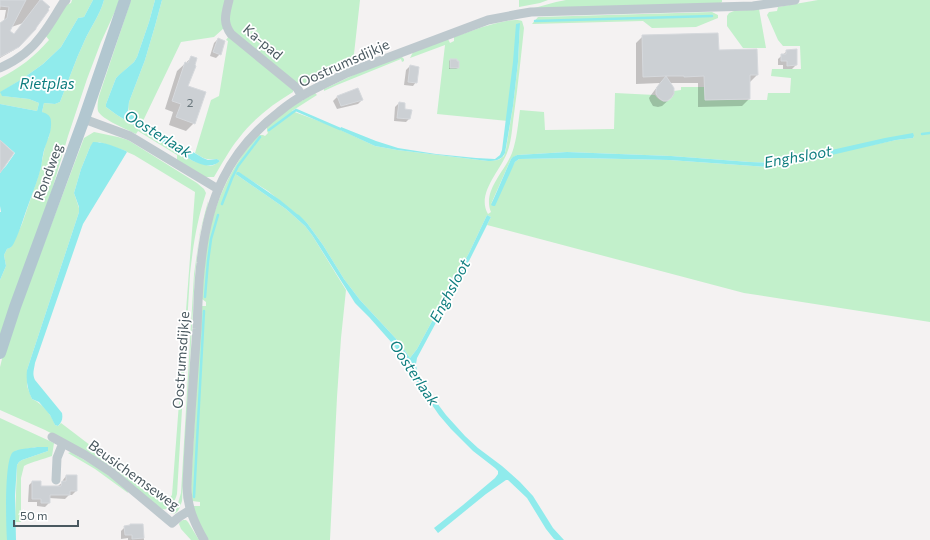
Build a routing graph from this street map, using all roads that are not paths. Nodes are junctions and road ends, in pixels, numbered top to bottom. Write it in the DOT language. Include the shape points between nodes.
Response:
graph roads {
  1 [pos="125,0"];
  2 [pos="229,0"];
  3 [pos="795,0"];
  4 [pos="62,1"];
  5 [pos="774,2"];
  6 [pos="724,4"];
  7 [pos="0,68"];
  8 [pos="302,96"];
  9 [pos="84,119"];
  10 [pos="218,190"];
  11 [pos="0,353"];
  12 [pos="52,437"];
  13 [pos="62,443"];
  14 [pos="56,480"];
  15 [pos="190,510"];
  16 [pos="204,540"];
  1 -- 9 [label="main road, Rondweg"];
  2 -- 8 [label="street, Ka-pad" via="225,22 231,34 297,88"];
  3 -- 5 [label="street, Oostrumsdijkje"];
  4 -- 7 [label="street" via="34,44 20,57"];
  5 -- 6 [label="street, Oostrumsdijkje" via="753,6"];
  6 -- 8 [label="street, Oostrumsdijkje" via="531,12 488,20 347,74"];
  8 -- 10 [label="street, Oostrumsdijkje" via="279,111 245,144"];
  9 -- 10 [label="street" via="130,136"];
  9 -- 11 [label="main road, Rondweg"];
  10 -- 15 [label="street, Oostrumsdijkje" via="209,214 201,262 187,486"];
  12 -- 13 [label="street, Beusichemseweg"];
  13 -- 14 [label="street" via="57,458"];
  13 -- 15 [label="street, Beusichemseweg" via="111,472 172,523"];
  15 -- 16 [label="street, Beusichemseweg"];
}
